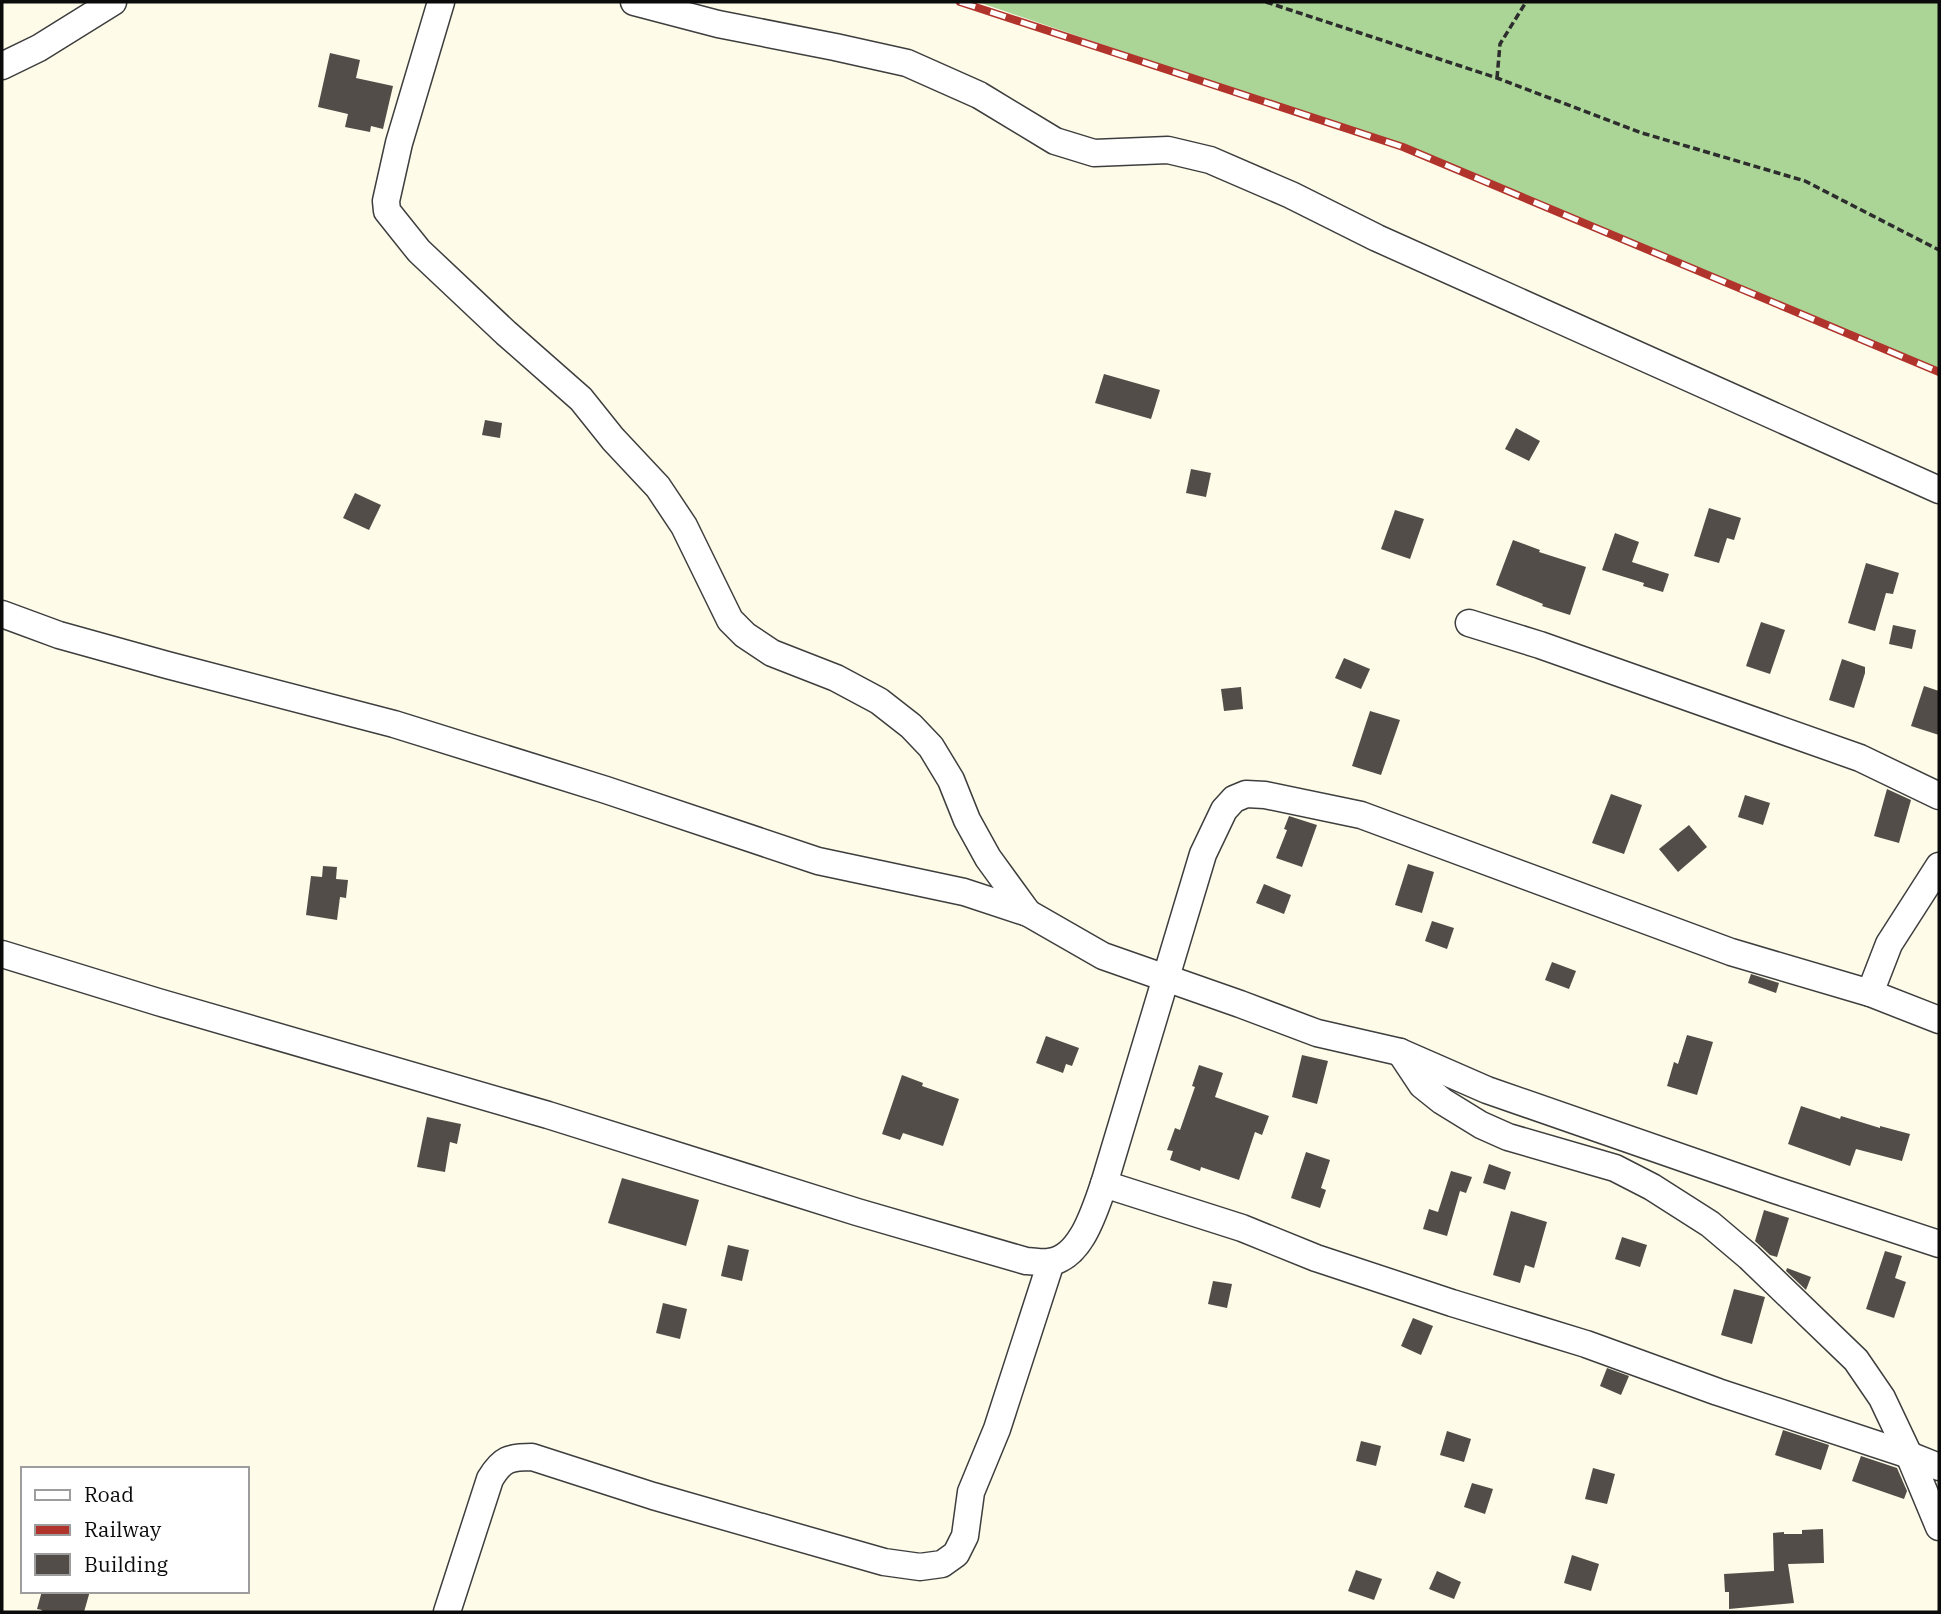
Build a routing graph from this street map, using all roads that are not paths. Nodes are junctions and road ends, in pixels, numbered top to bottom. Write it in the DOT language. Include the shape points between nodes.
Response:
graph roads {
  1 [pos="113,2"];
  2 [pos="441,2"];
  3 [pos="634,2"];
  4 [pos="2,65"];
  5 [pos="1939,490"];
  6 [pos="2,614"];
  7 [pos="1469,623"];
  8 [pos="1939,796"];
  9 [pos="1939,866"];
  10 [pos="1028,913"];
  11 [pos="2,954"];
  12 [pos="1167,978"];
  13 [pos="1870,993"];
  14 [pos="1939,1020"];
  15 [pos="1400,1052"];
  16 [pos="1104,1184"];
  17 [pos="1939,1244"];
  18 [pos="1051,1262"];
  19 [pos="1909,1455"];
  20 [pos="1939,1467"];
  21 [pos="1939,1527"];
  22 [pos="447,1612"];
  1 -- 4 [label="street"];
  2 -- 10 [label="street" via="399,143 387,211 419,251 581,399 658,487 684,526 730,620 772,653 879,701 932,747 988,858"];
  3 -- 5 [label="street" via="907,64 979,95 1055,141 1094,153 1168,150 1210,160"];
  6 -- 10 [label="street" via="154,662 394,723 818,861 964,892"];
  7 -- 8 [label="street" via="1860,758"];
  9 -- 13 [label="street" via="1889,944"];
  10 -- 12 [label="street" via="1103,956"];
  11 -- 18 [label="street" via="548,1115 857,1212 1026,1261"];
  12 -- 13 [label="street" via="1203,854 1224,810 1245,794 1361,816 1719,948"];
  12 -- 15 [label="street" via="1317,1033"];
  12 -- 16 [label="street"];
  13 -- 14 [label="street"];
  15 -- 17 [label="street" via="1500,1095"];
  15 -- 19 [label="street" via="1422,1085 1481,1125 1615,1168 1710,1224 1856,1360 1882,1398"];
  16 -- 18 [label="street" via="1086,1233 1068,1253"];
  16 -- 19 [label="street"];
  18 -- 22 [label="street" via="997,1429 971,1492 965,1536 956,1554 942,1564 920,1567 884,1562 532,1457 513,1457 498,1465 490,1479"];
  19 -- 20 [label="street"];
  19 -- 21 [label="street"];
}
